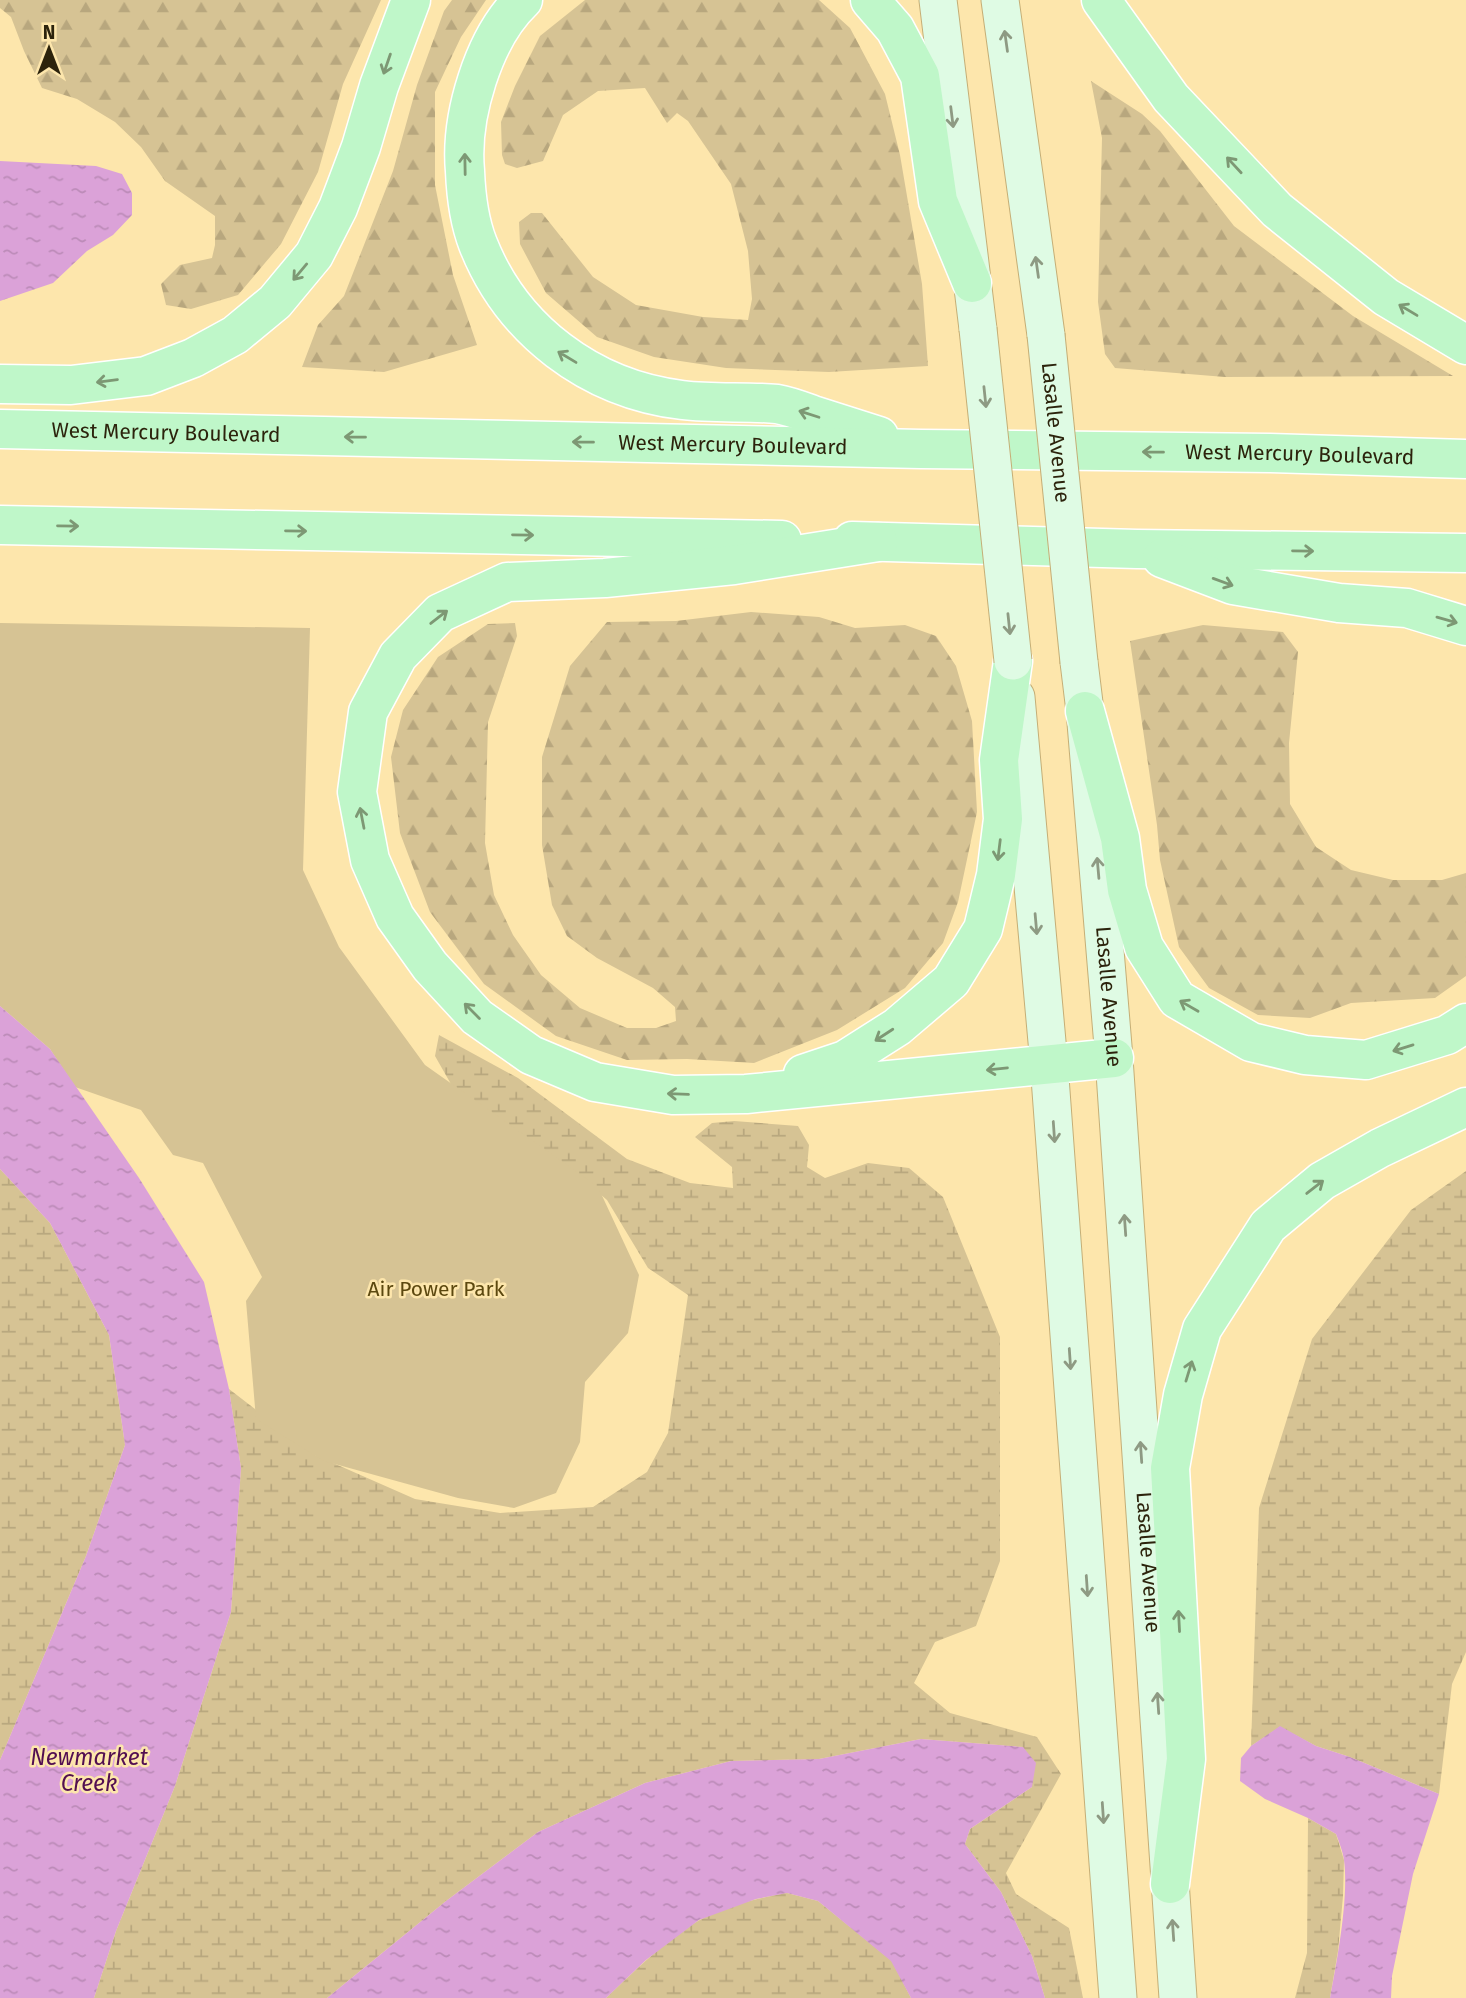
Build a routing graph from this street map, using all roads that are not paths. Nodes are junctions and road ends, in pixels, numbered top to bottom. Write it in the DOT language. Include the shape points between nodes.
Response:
graph roads {
  1 [pos="411,0"];
  2 [pos="523,0"];
  3 [pos="870,0"];
  4 [pos="939,0"];
  5 [pos="1000,0"];
  6 [pos="1101,0"];
  7 [pos="972,282"];
  8 [pos="1466,345"];
  9 [pos="0,384"];
  10 [pos="0,429"];
  11 [pos="920,449"];
  12 [pos="1466,459"];
  13 [pos="0,525"];
  14 [pos="878,541"];
  15 [pos="1137,549"];
  16 [pos="1466,554"];
  17 [pos="1466,626"];
  18 [pos="1013,661"];
  19 [pos="1085,711"];
  20 [pos="1466,1023"];
  21 [pos="1114,1058"];
  22 [pos="1049,1064"];
  23 [pos="746,1094"];
  24 [pos="1466,1107"];
  25 [pos="1170,1884"];
  26 [pos="1118,1998"];
  27 [pos="1178,1998"];
  1 -- 9 [label="main road, one-way" via="338,208 314,256 275,302 224,341 146,376 71,385"];
  11 -- 2 [label="main road, one-way" via="780,404 681,400 641,391 597,375 557,351 525,320 496,283 477,242 467,205 464,165 466,120 478,75 495,39"];
  3 -- 7 [label="main road" via="895,29 920,75 938,201"];
  4 -- 7 [label="main road, one-way"];
  19 -- 5 [label="main road, Lasalle Avenue, one-way, bridge" via="1046,335"];
  8 -- 6 [label="main road, one-way" via="1386,297 1276,210 1171,99"];
  7 -- 18 [label="main road, one-way, bridge"];
  11 -- 10 [label="main road, West Mercury Boulevard, one-way"];
  12 -- 11 [label="main road, West Mercury Boulevard, one-way"];
  13 -- 14 [label="main road, one-way"];
  14 -- 15 [label="main road"];
  23 -- 14 [label="main road, one-way" via="673,1095 595,1082 531,1055 477,1017 430,966 394,917 370,860 357,792 368,712 398,656 440,613 506,582 721,567"];
  15 -- 16 [label="main road, one-way"];
  15 -- 17 [label="main road, one-way" via="1233,585 1339,603 1407,608"];
  18 -- 22 [label="main road, one-way"];
  18 -- 23 [label="main road, one-way" via="999,760 1003,819 996,875 983,929 951,981 897,1027 845,1060"];
  20 -- 19 [label="main road, one-way" via="1447,1035 1366,1060 1317,1056 1251,1042 1177,999 1144,947 1126,890 1120,838"];
  21 -- 19 [label="main road, Lasalle Avenue, one-way"];
  21 -- 22 [label="main road"];
  25 -- 21 [label="main road, Lasalle Avenue, one-way"];
  22 -- 23 [label="main road, one-way"];
  22 -- 26 [label="main road, one-way"];
  25 -- 24 [label="main road, one-way" via="1186,1759 1170,1468 1182,1395 1202,1329 1268,1226 1322,1181"];
  27 -- 25 [label="main road, Lasalle Avenue, one-way"];
}
